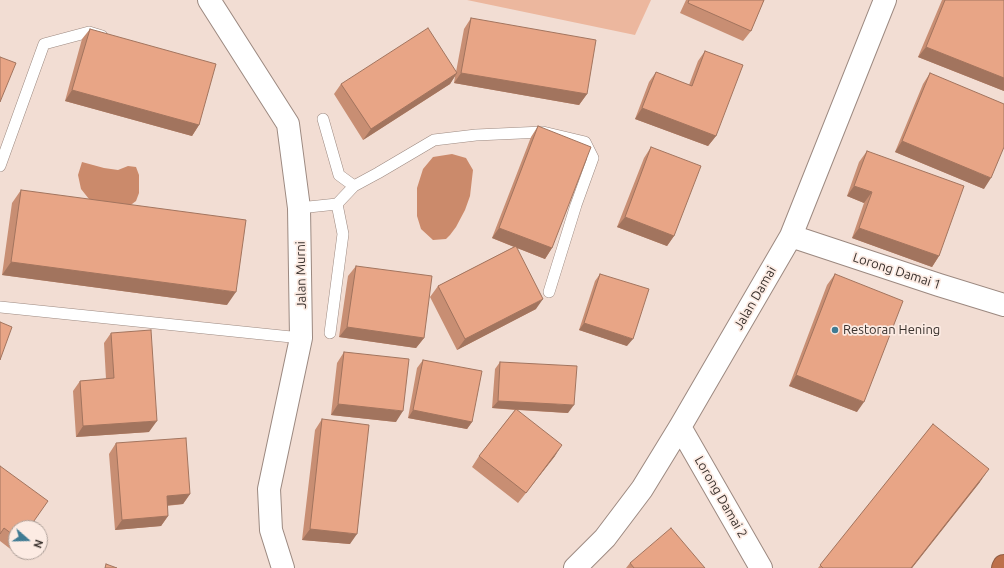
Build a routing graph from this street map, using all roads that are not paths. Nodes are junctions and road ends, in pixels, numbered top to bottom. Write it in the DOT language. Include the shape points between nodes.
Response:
graph roads {
  1 [pos="209,0"];
  2 [pos="885,0"];
  3 [pos="111,38"];
  4 [pos="323,119"];
  5 [pos="0,166"];
  6 [pos="354,186"];
  7 [pos="337,204"];
  8 [pos="299,208"];
  9 [pos="791,236"];
  10 [pos="549,292"];
  11 [pos="1004,305"];
  12 [pos="0,307"];
  13 [pos="330,333"];
  14 [pos="301,338"];
  15 [pos="680,427"];
  16 [pos="283,568"];
  17 [pos="576,568"];
  18 [pos="761,568"];
  1 -- 8 [label="street, Jalan Murni" via="288,124"];
  2 -- 9 [label="street, Jalan Damai"];
  3 -- 5 [label="lane" via="89,32 44,44"];
  4 -- 6 [label="lane" via="339,175"];
  6 -- 7 [label="lane"];
  6 -- 10 [label="lane" via="434,140 543,132 585,142 593,158"];
  7 -- 8 [label="lane"];
  7 -- 13 [label="lane" via="343,234"];
  8 -- 14 [label="street, Jalan Murni"];
  9 -- 11 [label="street, Lorong Damai 1"];
  9 -- 15 [label="street, Jalan Damai"];
  12 -- 14 [label="lane"];
  14 -- 16 [label="street, Jalan Murni" via="270,488 272,530"];
  15 -- 17 [label="street, Jalan Damai" via="642,489 605,538"];
  15 -- 18 [label="street, Lorong Damai 2"];
}
